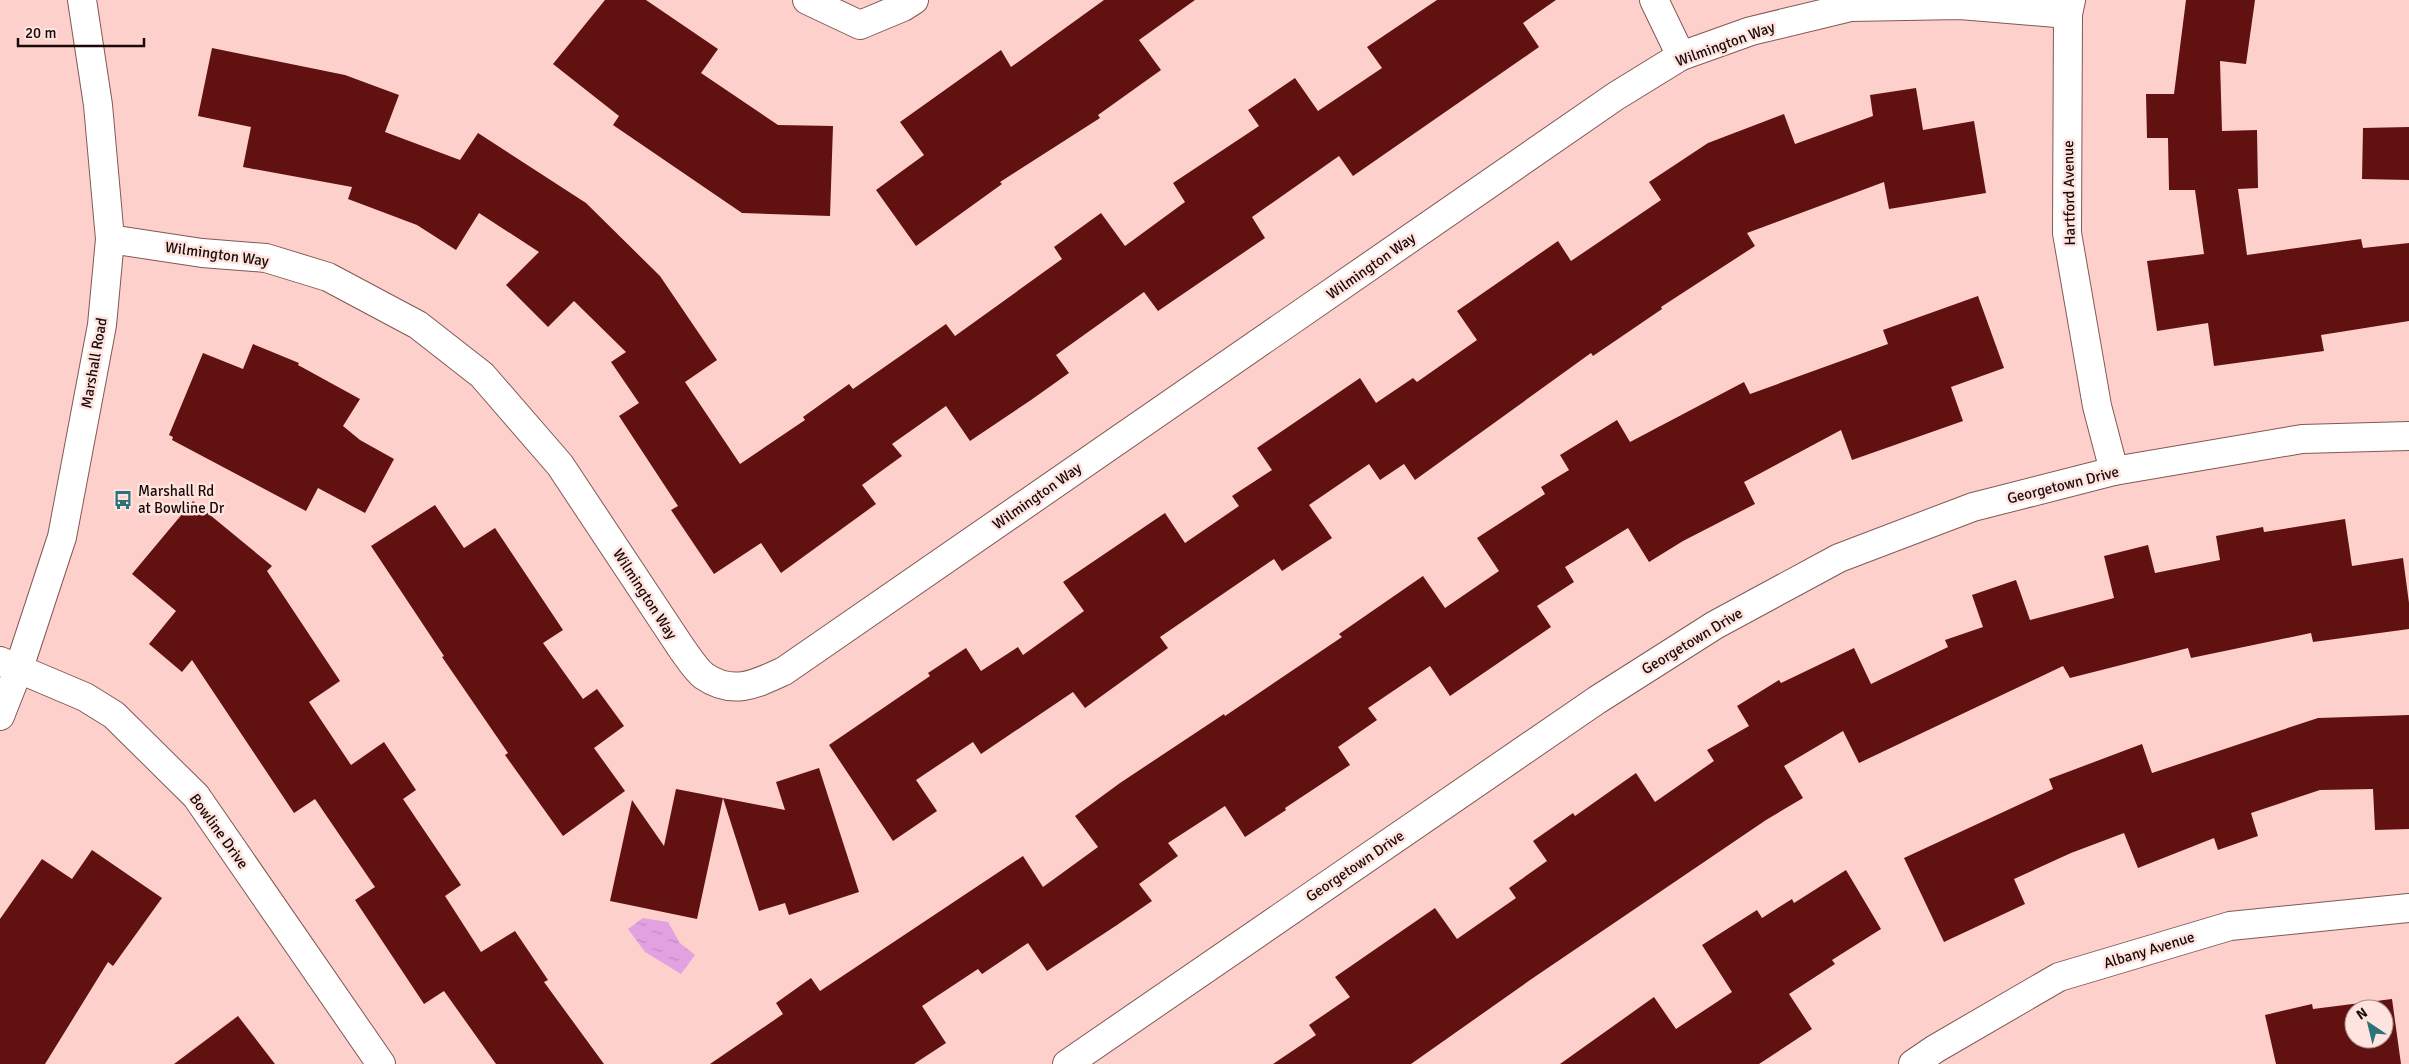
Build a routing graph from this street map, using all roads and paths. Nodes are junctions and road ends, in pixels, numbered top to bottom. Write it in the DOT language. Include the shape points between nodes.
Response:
graph roads {
  1 [pos="82,0"];
  2 [pos="807,0"];
  3 [pos="914,0"];
  4 [pos="1654,0"];
  5 [pos="2069,7"];
  6 [pos="1681,56"];
  7 [pos="110,239"];
  8 [pos="2409,436"];
  9 [pos="2114,471"];
  10 [pos="10,664"];
  11 [pos="0,716"];
  12 [pos="2409,908"];
  13 [pos="381,1064"];
  14 [pos="1067,1064"];
  15 [pos="1913,1064"];
  1 -- 7 [label="street, Marshall Road" via="98,105"];
  2 -- 3 [label="street" via="860,25"];
  4 -- 6 [label="street"];
  5 -- 6 [label="street, Wilmington Way" via="1851,7 1751,31"];
  5 -- 9 [label="street, Hartford Avenue" via="2067,233 2097,406"];
  6 -- 7 [label="street, Wilmington Way" via="1616,96 784,670 755,684 726,687 703,675 682,649 560,465 482,375 418,326 328,277 266,258 202,253"];
  7 -- 10 [label="street, Marshall Road" via="102,325 62,536"];
  8 -- 9 [label="street, Georgetown Drive" via="2302,439"];
  9 -- 14 [label="street, Georgetown Drive" via="1973,507 1839,558 1715,624 1597,700"];
  10 -- 11 [label="street, Marshall Road"];
  10 -- 13 [label="street, Bowline Drive" via="85,697 114,715 196,796"];
  12 -- 15 [label="street, Albany Avenue" via="2230,926 2059,977"];
}
